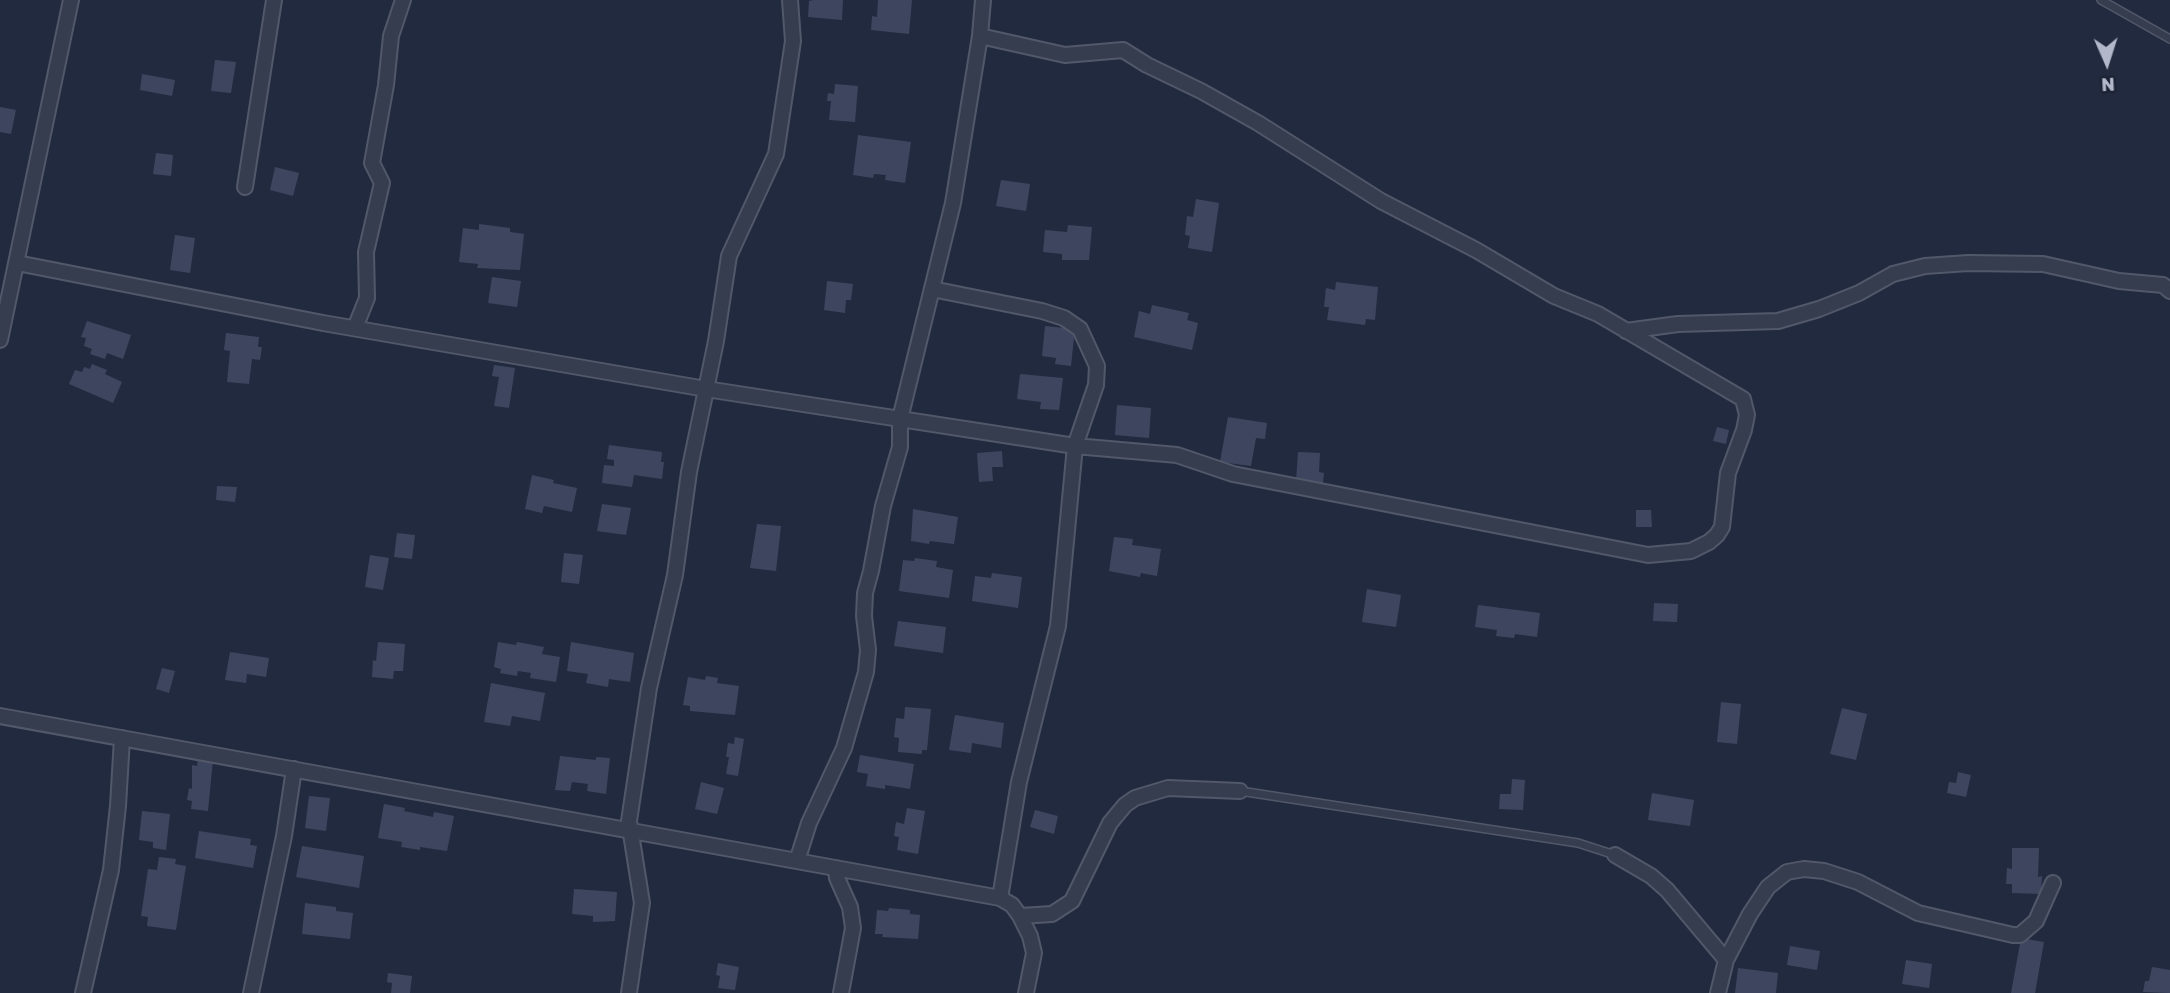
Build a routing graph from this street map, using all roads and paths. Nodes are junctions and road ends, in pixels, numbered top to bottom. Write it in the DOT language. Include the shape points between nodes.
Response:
graph roads {
  1 [pos="71,0"];
  2 [pos="274,0"];
  3 [pos="403,0"];
  4 [pos="790,0"];
  5 [pos="982,0"];
  6 [pos="2101,0"];
  7 [pos="980,36"];
  8 [pos="2170,39"];
  9 [pos="245,187"];
  10 [pos="17,262"];
  11 [pos="932,289"];
  12 [pos="2170,291"];
  13 [pos="355,328"];
  14 [pos="1626,331"];
  15 [pos="0,340"];
  16 [pos="706,389"];
  17 [pos="900,419"];
  18 [pos="1074,446"];
  19 [pos="0,716"];
  20 [pos="122,738"];
  21 [pos="294,769"];
  22 [pos="1240,791"];
  23 [pos="630,831"];
  24 [pos="1615,855"];
  25 [pos="797,861"];
  26 [pos="836,868"];
  27 [pos="2053,883"];
  28 [pos="1000,898"];
  29 [pos="1020,916"];
  30 [pos="1726,960"];
  31 [pos="83,993"];
  32 [pos="251,993"];
  33 [pos="629,993"];
  34 [pos="841,993"];
  35 [pos="1026,993"];
  36 [pos="1718,993"];
  1 -- 10 [label="street"];
  2 -- 9 [label="street"];
  3 -- 13 [label="street" via="391,36 372,163 382,183 366,252 367,298"];
  4 -- 16 [label="street" via="793,41 776,154 729,256"];
  5 -- 7 [label="street"];
  6 -- 8 [label="lane"];
  7 -- 11 [label="street" via="953,203"];
  7 -- 14 [label="street" via="1065,55 1123,50 1258,122 1381,201"];
  10 -- 13 [label="street"];
  10 -- 15 [label="street"];
  11 -- 17 [label="street"];
  11 -- 18 [label="street" via="1042,311 1080,329 1097,366 1096,385"];
  12 -- 14 [label="street" via="2162,285 2119,281 2043,264 1925,266 1893,274 1859,293 1778,321 1678,324"];
  13 -- 16 [label="street"];
  14 -- 18 [label="street" via="1743,399 1746,407 1744,430 1728,473 1722,527 1709,542 1691,551 1648,555 1233,474 1177,456"];
  16 -- 17 [label="street"];
  16 -- 23 [label="street" via="675,575 649,688"];
  17 -- 18 [label="street"];
  17 -- 25 [label="street" via="900,447 865,593 866,672 844,748"];
  18 -- 28 [label="street" via="1058,626 1019,782"];
  19 -- 20 [label="street"];
  20 -- 21 [label="street"];
  20 -- 31 [label="street" via="111,870"];
  21 -- 23 [label="street"];
  21 -- 32 [label="street"];
  22 -- 24 [label="lane" via="1485,828"];
  22 -- 29 [label="street" via="1168,788 1135,798 1110,823 1072,901 1052,914"];
  23 -- 25 [label="street"];
  23 -- 33 [label="street" via="642,903"];
  24 -- 30 [label="street" via="1667,890"];
  25 -- 26 [label="street"];
  26 -- 28 [label="street"];
  26 -- 34 [label="street" via="853,928"];
  27 -- 30 [label="street" via="2036,920 2020,935 2013,935 1918,913 1824,871 1787,872 1768,887"];
  28 -- 29 [label="street"];
  29 -- 35 [label="street" via="1034,953"];
  30 -- 36 [label="street"];
}
